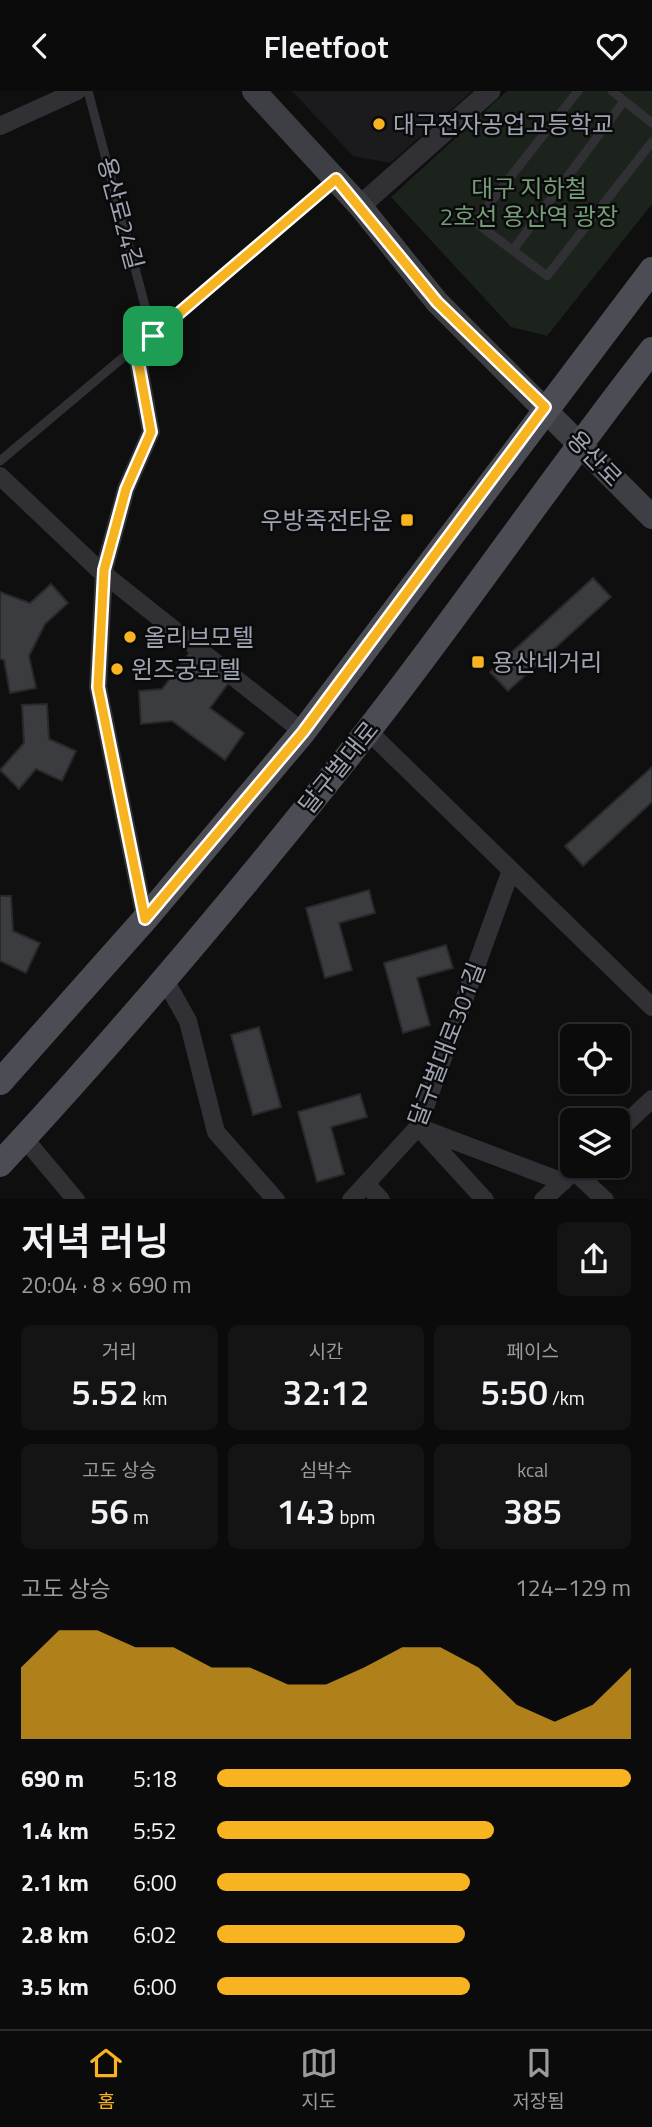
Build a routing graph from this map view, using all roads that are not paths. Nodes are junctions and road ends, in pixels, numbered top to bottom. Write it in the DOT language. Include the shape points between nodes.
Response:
graph roads {
  1 [pos="77,91"];
  2 [pos="88,91"];
  3 [pos="254,91"];
  4 [pos="490,91"];
  5 [pos="578,91"];
  6 [pos="612,91"];
  7 [pos="624,101"];
  8 [pos="652,123"];
  9 [pos="0,126"];
  10 [pos="652,142"];
  11 [pos="336,179"];
  12 [pos="360,206"];
  13 [pos="513,250"];
  14 [pos="652,270"];
  15 [pos="153,336"];
  16 [pos="136,350"];
  17 [pos="652,350"];
  18 [pos="545,407"];
  19 [pos="580,442"];
  20 [pos="0,461"];
  21 [pos="0,476"];
  22 [pos="652,517"];
  23 [pos="104,575"];
  24 [pos="368,731"];
  25 [pos="303,732"];
  26 [pos="511,870"];
  27 [pos="145,919"];
  28 [pos="165,980"];
  29 [pos="652,1007"];
  30 [pos="0,1082"];
  31 [pos="652,1099"];
  32 [pos="630,1120"];
  33 [pos="418,1127"];
  34 [pos="24,1138"];
  35 [pos="0,1164"];
  36 [pos="560,1169"];
  37 [pos="567,1178"];
  38 [pos="579,1178"];
  39 [pos="366,1184"];
  40 [pos="76,1199"];
  41 [pos="276,1199"];
  42 [pos="351,1199"];
  43 [pos="380,1199"];
  44 [pos="485,1199"];
  45 [pos="542,1199"];
  46 [pos="605,1199"];
  1 -- 9 [label="street"];
  2 -- 15 [label="lane, 용산로24길"];
  3 -- 11 [label="main road, 용산로"];
  4 -- 12 [label="street"];
  5 -- 13 [label="lane" via="475,222"];
  6 -- 7 [label="lane"];
  7 -- 8 [label="lane"];
  7 -- 13 [label="lane"];
  10 -- 13 [label="lane" via="547,276"];
  11 -- 12 [label="main road, 용산로"];
  11 -- 15 [label="lane"];
  12 -- 18 [label="main road, 용산로" via="437,302"];
  14 -- 18 [label="main road, 달구벌대로"];
  15 -- 16 [label="lane"];
  16 -- 20 [label="lane"];
  16 -- 23 [label="street" via="151,432 126,489"];
  17 -- 19 [label="main road, 달구벌대로"];
  18 -- 19 [label="main road, 용산로"];
  18 -- 25 [label="main road, 달구벌대로"];
  19 -- 22 [label="main road, 용산로"];
  19 -- 24 [label="main road, 달구벌대로"];
  21 -- 23 [label="street, 달구벌대로"];
  23 -- 25 [label="street, 달구벌대로"];
  23 -- 27 [label="street" via="98,687"];
  24 -- 26 [label="street"];
  24 -- 28 [label="main road, 달구벌대로"];
  25 -- 27 [label="main road, 달구벌대로"];
  26 -- 29 [label="street"];
  26 -- 33 [label="street, 달구벌대로301길"];
  27 -- 30 [label="main road, 달구벌대로"];
  28 -- 34 [label="main road, 달구벌대로"];
  28 -- 41 [label="street" via="188,1021 216,1132"];
  31 -- 32 [label="street"];
  33 -- 36 [label="street"];
  33 -- 39 [label="street, 달구벌대로301길"];
  33 -- 44 [label="street"];
  34 -- 35 [label="main road, 달구벌대로"];
  34 -- 40 [label="street"];
  37 -- 45 [label="street"];
  38 -- 46 [label="street"];
  39 -- 42 [label="street, 달구벌대로301길"];
  39 -- 43 [label="street"];
}
